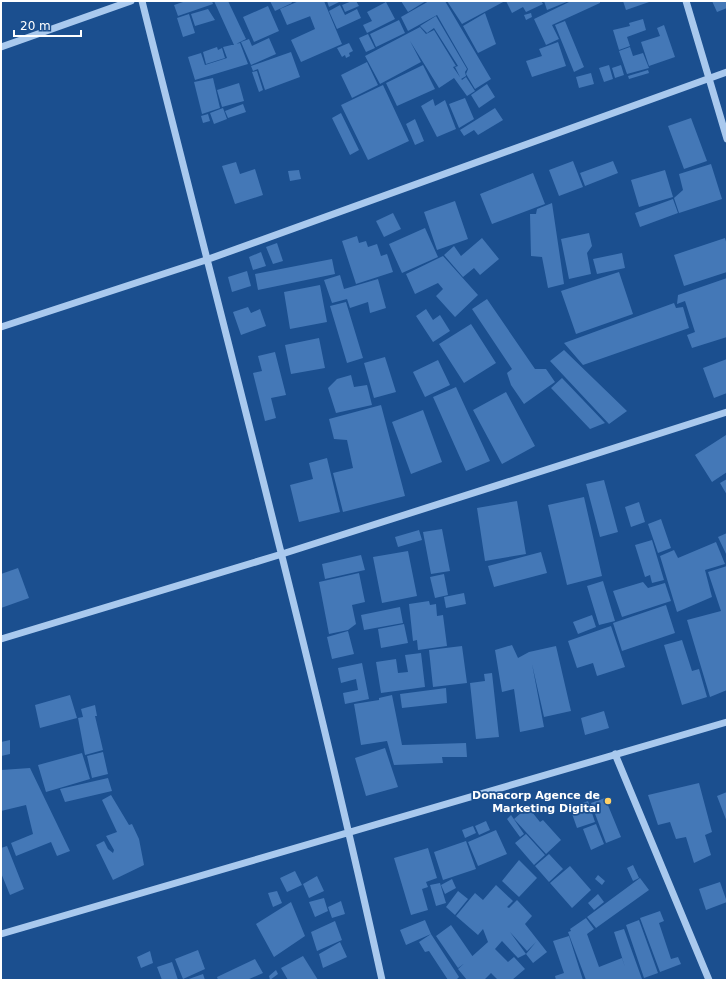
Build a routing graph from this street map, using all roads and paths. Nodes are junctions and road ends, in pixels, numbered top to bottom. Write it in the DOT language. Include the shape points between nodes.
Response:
graph roads {
  1 [pos="131,1"];
  2 [pos="142,1"];
  3 [pos="686,1"];
  4 [pos="1,47"];
  5 [pos="727,72"];
  6 [pos="709,78"];
  7 [pos="727,139"];
  8 [pos="206,260"];
  9 [pos="1,327"];
  10 [pos="727,412"];
  11 [pos="282,554"];
  12 [pos="1,639"];
  13 [pos="727,722"];
  14 [pos="615,754"];
  15 [pos="349,832"];
  16 [pos="1,934"];
  17 [pos="382,980"];
  18 [pos="709,980"];
  1 -- 4 [label="street"];
  2 -- 8 [label="street"];
  3 -- 6 [label="street"];
  5 -- 6 [label="street"];
  6 -- 7 [label="street"];
  6 -- 8 [label="street"];
  8 -- 9 [label="street"];
  8 -- 11 [label="street"];
  10 -- 11 [label="street"];
  11 -- 12 [label="street"];
  11 -- 15 [label="street"];
  13 -- 14 [label="street"];
  14 -- 15 [label="street"];
  14 -- 18 [label="street"];
  15 -- 16 [label="street"];
  15 -- 17 [label="street"];
}
